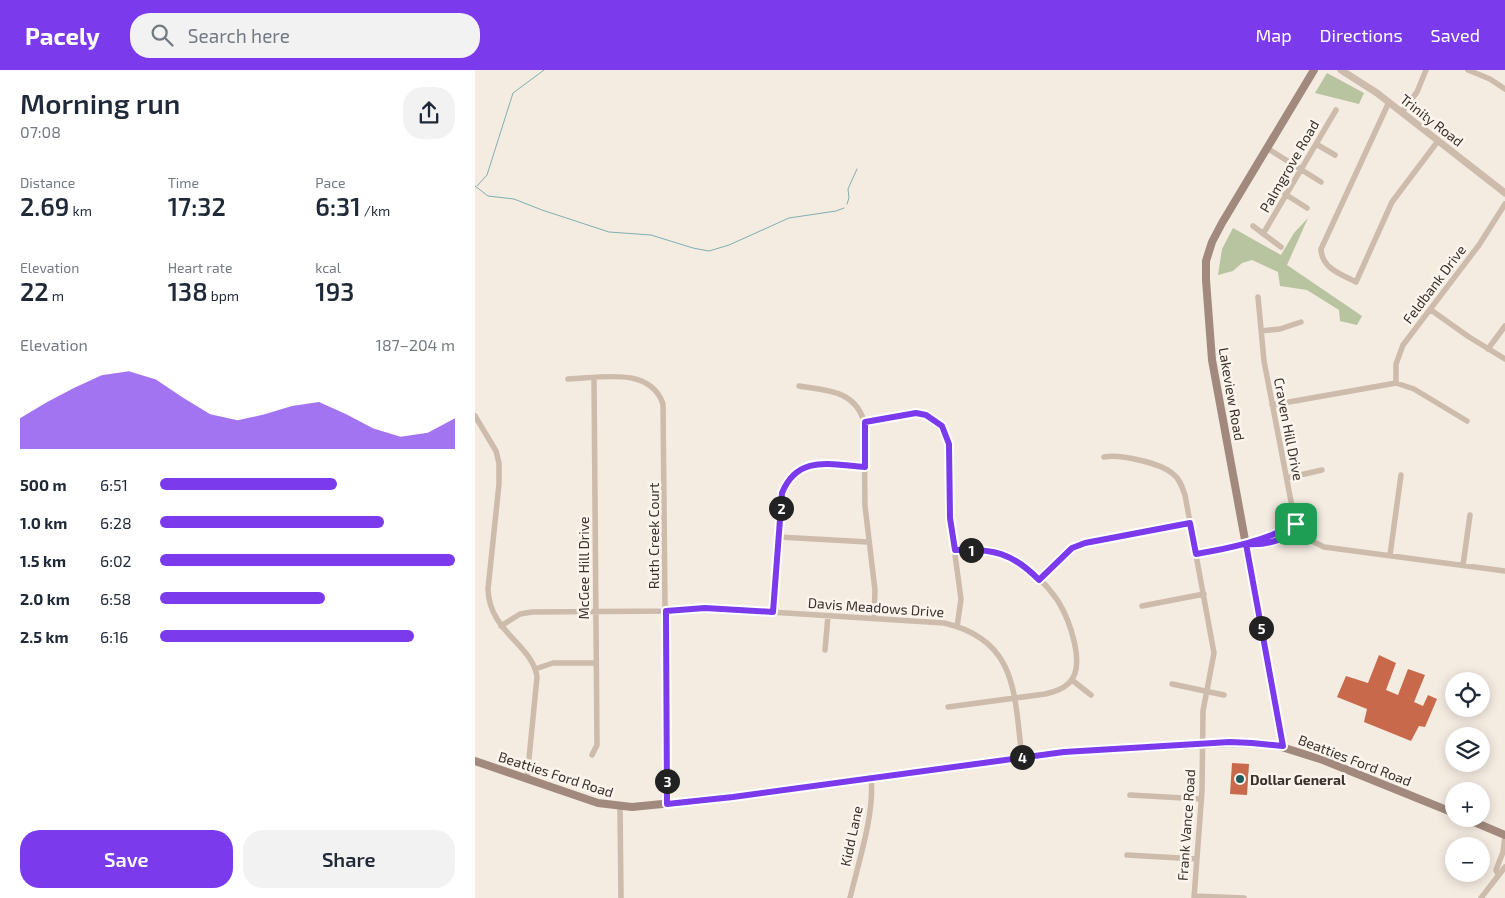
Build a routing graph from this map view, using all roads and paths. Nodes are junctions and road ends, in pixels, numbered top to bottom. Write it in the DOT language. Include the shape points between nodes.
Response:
graph roads {
  1 [pos="1315,70"];
  2 [pos="1341,70"];
  3 [pos="1426,70"];
  4 [pos="1468,70"];
  5 [pos="1505,89"];
  6 [pos="1389,102"];
  7 [pos="1336,110"];
  8 [pos="1402,112"];
  9 [pos="1438,141"];
  10 [pos="1316,144"];
  11 [pos="1267,148"];
  12 [pos="1335,155"];
  13 [pos="1300,169"];
  14 [pos="1321,182"];
  15 [pos="1505,193"];
  16 [pos="1285,194"];
  17 [pos="1505,204"];
  18 [pos="1307,208"];
  19 [pos="1253,226"];
  20 [pos="1263,234"];
  21 [pos="1281,247"];
  22 [pos="1258,297"];
  23 [pos="1431,310"];
  24 [pos="1301,322"];
  25 [pos="1505,326"];
  26 [pos="1261,331"];
  27 [pos="1488,349"];
  28 [pos="1505,359"];
  29 [pos="594,378"];
  30 [pos="569,379"];
  31 [pos="1396,383"];
  32 [pos="799,386"];
  33 [pos="1272,405"];
  34 [pos="475,416"];
  35 [pos="1467,421"];
  36 [pos="865,422"];
  37 [pos="1104,457"];
  38 [pos="865,467"];
  39 [pos="1322,470"];
  40 [pos="1401,475"];
  41 [pos="1287,478"];
  42 [pos="1470,515"];
  43 [pos="1190,523"];
  44 [pos="1297,528"];
  45 [pos="779,537"];
  46 [pos="869,542"];
  47 [pos="1246,544"];
  48 [pos="955,550"];
  49 [pos="1196,554"];
  50 [pos="1390,555"];
  51 [pos="1463,565"];
  52 [pos="1505,571"];
  53 [pos="1039,580"];
  54 [pos="1204,594"];
  55 [pos="1142,606"];
  56 [pos="666,611"];
  57 [pos="596,612"];
  58 [pos="773,612"];
  59 [pos="828,616"];
  60 [pos="874,619"];
  61 [pos="501,626"];
  62 [pos="957,627"];
  63 [pos="825,650"];
  64 [pos="596,663"];
  65 [pos="535,669"];
  66 [pos="1072,680"];
  67 [pos="1172,684"];
  68 [pos="1207,692"];
  69 [pos="1091,695"];
  70 [pos="1224,696"];
  71 [pos="1015,698"];
  72 [pos="948,707"];
  73 [pos="1203,744"];
  74 [pos="1283,746"];
  75 [pos="592,755"];
  76 [pos="1022,757"];
  77 [pos="475,761"];
  78 [pos="527,779"];
  79 [pos="871,779"];
  80 [pos="1130,795"];
  81 [pos="1201,799"];
  82 [pos="667,804"];
  83 [pos="620,807"];
  84 [pos="1445,809"];
  85 [pos="1486,827"];
  86 [pos="1505,835"];
  87 [pos="1127,855"];
  88 [pos="1197,859"];
  89 [pos="1505,867"];
  90 [pos="1498,874"];
  91 [pos="1194,897"];
  92 [pos="621,898"];
  93 [pos="849,898"];
  94 [pos="1244,898"];
  95 [pos="1481,898"];
  1 -- 11 [label="main road, Lakeview Road"];
  2 -- 6 [label="street, Trinity Road"];
  3 -- 8 [label="street" via="1417,92"];
  4 -- 5 [label="street"];
  6 -- 8 [label="street, Trinity Road"];
  6 -- 9 [label="street" via="1321,249 1322,258 1329,268 1356,282 1393,202"];
  7 -- 10 [label="street, Palmgrove Road"];
  8 -- 9 [label="street, Trinity Road"];
  9 -- 15 [label="street, Trinity Road"];
  10 -- 12 [label="street"];
  10 -- 13 [label="street, Palmgrove Road"];
  11 -- 13 [label="street"];
  11 -- 47 [label="main road, Lakeview Road" via="1222,223 1206,261 1212,360"];
  13 -- 14 [label="street"];
  13 -- 16 [label="street, Palmgrove Road"];
  16 -- 18 [label="street"];
  16 -- 20 [label="street, Palmgrove Road"];
  17 -- 23 [label="street, Feldbank Drive"];
  19 -- 20 [label="street"];
  20 -- 21 [label="street"];
  22 -- 26 [label="street, Craven Hill Drive"];
  23 -- 27 [label="street"];
  23 -- 31 [label="street, Feldbank Drive" via="1399,355"];
  24 -- 26 [label="street"];
  25 -- 27 [label="street"];
  26 -- 33 [label="street, Craven Hill Drive"];
  27 -- 28 [label="street"];
  29 -- 30 [label="street, Ruth Creek Court"];
  29 -- 56 [label="street, Ruth Creek Court" via="639,379 651,385 662,401"];
  29 -- 57 [label="street, McGee Hill Drive"];
  31 -- 33 [label="street"];
  31 -- 35 [label="street" via="1415,389"];
  32 -- 36 [label="street" via="846,396 861,410"];
  33 -- 41 [label="street, Craven Hill Drive"];
  34 -- 61 [label="street" via="499,462 488,589 491,609"];
  36 -- 38 [label="street"];
  36 -- 48 [label="street" via="916,413 926,415 942,426 949,444 950,518"];
  37 -- 43 [label="street, Frank Vance Road" via="1122,457 1161,467 1174,474 1185,495"];
  38 -- 45 [label="street" via="817,464 795,472 782,493"];
  38 -- 46 [label="street"];
  39 -- 41 [label="street"];
  40 -- 50 [label="street"];
  41 -- 44 [label="street, Craven Hill Drive"];
  42 -- 51 [label="street"];
  43 -- 49 [label="street, Frank Vance Road"];
  43 -- 53 [label="street" via="1085,543 1072,548"];
  44 -- 47 [label="street" via="1274,543"];
  44 -- 50 [label="street" via="1311,542 1324,546"];
  45 -- 46 [label="street"];
  45 -- 58 [label="street"];
  46 -- 60 [label="street" via="875,590"];
  47 -- 49 [label="street"];
  47 -- 74 [label="main road, Lakeview Road"];
  48 -- 53 [label="street" via="995,551 1011,556"];
  48 -- 62 [label="street" via="961,599"];
  49 -- 54 [label="street, Frank Vance Road"];
  50 -- 51 [label="street"];
  51 -- 52 [label="street"];
  53 -- 66 [label="street" via="1062,609 1076,648 1078,662"];
  54 -- 55 [label="street"];
  54 -- 68 [label="street, Frank Vance Road" via="1214,647"];
  56 -- 57 [label="street, Davis Meadows Drive"];
  56 -- 58 [label="street, Davis Meadows Drive" via="705,608"];
  56 -- 82 [label="street, Ruth Creek Court"];
  57 -- 61 [label="street, Davis Meadows Drive" via="525,613"];
  57 -- 64 [label="street, McGee Hill Drive"];
  58 -- 59 [label="street, Davis Meadows Drive"];
  59 -- 60 [label="street, Davis Meadows Drive"];
  59 -- 63 [label="street"];
  60 -- 62 [label="street, Davis Meadows Drive" via="943,623"];
  61 -- 65 [label="street"];
  62 -- 71 [label="street, Davis Meadows Drive" via="977,635 994,650 1008,672"];
  64 -- 65 [label="street" via="553,663"];
  64 -- 75 [label="street, McGee Hill Drive" via="597,744"];
  65 -- 78 [label="street" via="536,701"];
  66 -- 69 [label="street"];
  66 -- 71 [label="street" via="1059,690"];
  67 -- 68 [label="street"];
  68 -- 70 [label="street"];
  68 -- 73 [label="street, Frank Vance Road" via="1202,715"];
  71 -- 72 [label="street"];
  71 -- 76 [label="street, Davis Meadows Drive"];
  73 -- 74 [label="main road, Beatties Ford Road"];
  73 -- 76 [label="main road, Beatties Ford Road" via="1093,749"];
  73 -- 81 [label="street, Frank Vance Road"];
  74 -- 84 [label="main road, Beatties Ford Road"];
  76 -- 79 [label="main road, Beatties Ford Road"];
  77 -- 78 [label="main road, Beatties Ford Road"];
  78 -- 83 [label="main road, Beatties Ford Road"];
  79 -- 82 [label="main road, Beatties Ford Road"];
  79 -- 93 [label="street, Kidd Lane" via="865,830"];
  80 -- 81 [label="street"];
  81 -- 88 [label="street, Frank Vance Road"];
  82 -- 83 [label="main road, Beatties Ford Road"];
  83 -- 92 [label="street"];
  85 -- 86 [label="main road"];
  86 -- 90 [label="street" via="1496,870"];
  87 -- 88 [label="street"];
  88 -- 91 [label="street, Frank Vance Road"];
  89 -- 90 [label="street"];
  90 -- 95 [label="street"];
  91 -- 94 [label="street"];
}
